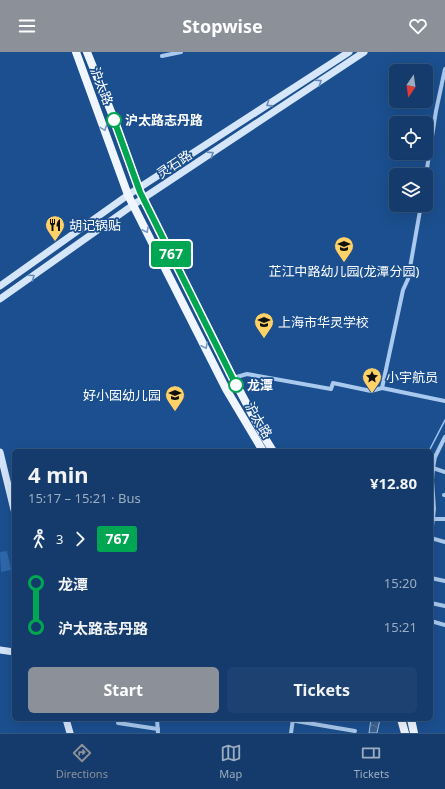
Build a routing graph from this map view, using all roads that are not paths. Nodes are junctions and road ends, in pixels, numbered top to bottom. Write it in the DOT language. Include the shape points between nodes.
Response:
graph roads {
  1 [pos="76,52"];
  2 [pos="87,52"];
  3 [pos="181,52"];
  4 [pos="349,52"];
  5 [pos="364,52"];
  6 [pos="339,54"];
  7 [pos="162,56"];
  8 [pos="445,69"];
  9 [pos="427,168"];
  10 [pos="139,189"];
  11 [pos="128,195"];
  12 [pos="144,199"];
  13 [pos="134,205"];
  14 [pos="419,212"];
  15 [pos="0,286"];
  16 [pos="0,299"];
  17 [pos="233,378"];
  18 [pos="382,388"];
  19 [pos="445,401"];
  20 [pos="445,437"];
  21 [pos="262,449"];
  22 [pos="273,449"];
  23 [pos="0,452"];
  24 [pos="433,468"];
  25 [pos="445,472"];
  26 [pos="433,494"];
  27 [pos="12,502"];
  28 [pos="433,519"];
  29 [pos="445,520"];
  30 [pos="433,538"];
  31 [pos="445,542"];
  32 [pos="433,578"];
  33 [pos="445,581"];
  34 [pos="433,603"];
  35 [pos="445,606"];
  36 [pos="433,622"];
  37 [pos="445,625"];
  38 [pos="0,650"];
  39 [pos="12,652"];
  40 [pos="67,721"];
  41 [pos="157,721"];
  42 [pos="293,721"];
  43 [pos="299,721"];
  44 [pos="402,721"];
  45 [pos="411,721"];
  46 [pos="118,723"];
  47 [pos="158,731"];
  48 [pos="355,731"];
  49 [pos="70,733"];
  50 [pos="291,733"];
  51 [pos="405,733"];
  52 [pos="414,733"];
  1 -- 11 [label="main road, 沪太路, one-way"];
  2 -- 10 [label="main road, 沪太路"];
  3 -- 7 [label="street"];
  4 -- 6 [label="main road, 灵石路"];
  12 -- 5 [label="main road, 灵石路, one-way"];
  6 -- 10 [label="main road, 灵石路, one-way"];
  8 -- 9 [label="street"];
  10 -- 11 [label="main road, 灵石路"];
  10 -- 12 [label="main road, 沪太路"];
  11 -- 13 [label="main road, 沪太路"];
  11 -- 15 [label="main road, 灵石路"];
  12 -- 13 [label="main road, 灵石路"];
  12 -- 17 [label="main road, 沪太路"];
  16 -- 13 [label="main road, 灵石路, one-way"];
  13 -- 21 [label="main road, 沪太路, one-way" via="226,389"];
  14 -- 18 [label="street" via="408,279 403,290"];
  17 -- 18 [label="street" via="247,374 331,389 332,383 371,391"];
  17 -- 22 [label="main road, 沪太路"];
  18 -- 19 [label="street"];
  20 -- 24 [label="street" via="435,457"];
  23 -- 27 [label="main road"];
  24 -- 25 [label="street"];
  26 -- 28 [label="street"];
  28 -- 29 [label="street"];
  30 -- 31 [label="street"];
  32 -- 33 [label="street"];
  34 -- 35 [label="street"];
  36 -- 37 [label="street"];
  38 -- 39 [label="main road"];
  40 -- 49 [label="main road"];
  41 -- 47 [label="street"];
  42 -- 50 [label="street"];
  43 -- 48 [label="street"];
  44 -- 51 [label="main road"];
  45 -- 52 [label="main road"];
  46 -- 47 [label="street"];
}
